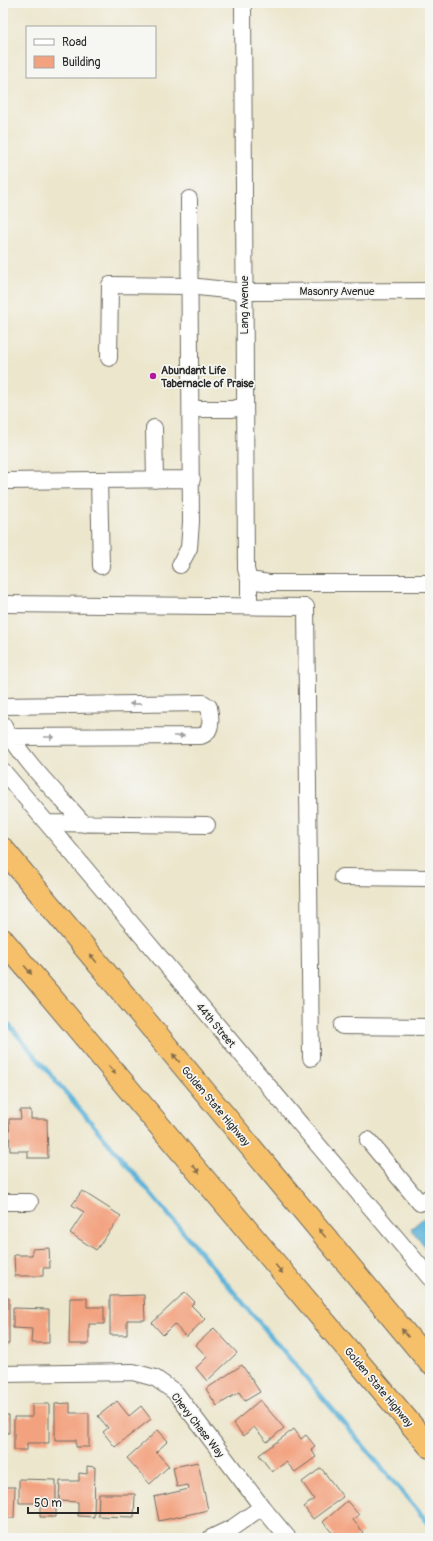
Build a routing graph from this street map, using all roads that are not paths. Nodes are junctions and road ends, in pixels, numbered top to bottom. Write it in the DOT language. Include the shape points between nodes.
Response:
graph roads {
  1 [pos="243,3"];
  2 [pos="189,199"];
  3 [pos="188,286"];
  4 [pos="430,291"];
  5 [pos="244,292"];
  6 [pos="109,358"];
  7 [pos="245,406"];
  8 [pos="191,409"];
  9 [pos="154,428"];
  10 [pos="192,479"];
  11 [pos="99,480"];
  12 [pos="155,480"];
  13 [pos="3,481"];
  14 [pos="180,565"];
  15 [pos="101,566"];
  16 [pos="249,580"];
  17 [pos="430,583"];
  18 [pos="3,604"];
  19 [pos="249,606"];
  20 [pos="3,706"];
  21 [pos="7,730"];
  22 [pos="3,771"];
  23 [pos="48,823"];
  24 [pos="84,824"];
  25 [pos="207,825"];
  26 [pos="3,849"];
  27 [pos="342,877"];
  28 [pos="430,878"];
  29 [pos="3,940"];
  30 [pos="342,1026"];
  31 [pos="430,1027"];
  32 [pos="311,1058"];
  33 [pos="368,1140"];
  34 [pos="430,1197"];
  35 [pos="3,1202"];
  36 [pos="30,1202"];
  37 [pos="430,1278"];
  38 [pos="430,1363"];
  39 [pos="3,1374"];
  40 [pos="430,1447"];
  41 [pos="262,1507"];
  42 [pos="211,1538"];
  43 [pos="288,1538"];
  1 -- 5 [label="street, Lang Avenue"];
  2 -- 3 [label="street"];
  3 -- 5 [label="street, Masonry Avenue"];
  3 -- 6 [label="street, Masonry Avenue" via="110,285"];
  3 -- 8 [label="street"];
  4 -- 5 [label="street, Masonry Avenue"];
  5 -- 7 [label="street, Lang Avenue"];
  7 -- 8 [label="street"];
  7 -- 16 [label="street, Lang Avenue" via="246,569"];
  8 -- 10 [label="street"];
  9 -- 12 [label="street"];
  10 -- 12 [label="street"];
  10 -- 14 [label="street" via="189,548"];
  11 -- 12 [label="street"];
  11 -- 13 [label="street"];
  11 -- 15 [label="street"];
  16 -- 17 [label="street" via="269,583"];
  16 -- 19 [label="street, Lang Avenue"];
  18 -- 19 [label="street"];
  19 -- 32 [label="street" via="306,607"];
  21 -- 20 [label="street, one-way" via="201,736 210,730 209,707 203,704"];
  21 -- 24 [label="street" via="42,777"];
  22 -- 23 [label="street, 44th Street"];
  23 -- 24 [label="street"];
  23 -- 37 [label="street, 44th Street"];
  24 -- 25 [label="street"];
  38 -- 26 [label="highway, Golden State Highway, one-way"];
  27 -- 28 [label="street"];
  29 -- 40 [label="highway, Golden State Highway, one-way"];
  30 -- 31 [label="street"];
  33 -- 34 [label="street" via="420,1203"];
  35 -- 36 [label="street"];
  39 -- 41 [label="street, Chevy Chase Way" via="133,1372 155,1378 175,1392"];
  41 -- 42 [label="street" via="232,1528"];
  41 -- 43 [label="street, Chevy Chase Way"];
}
